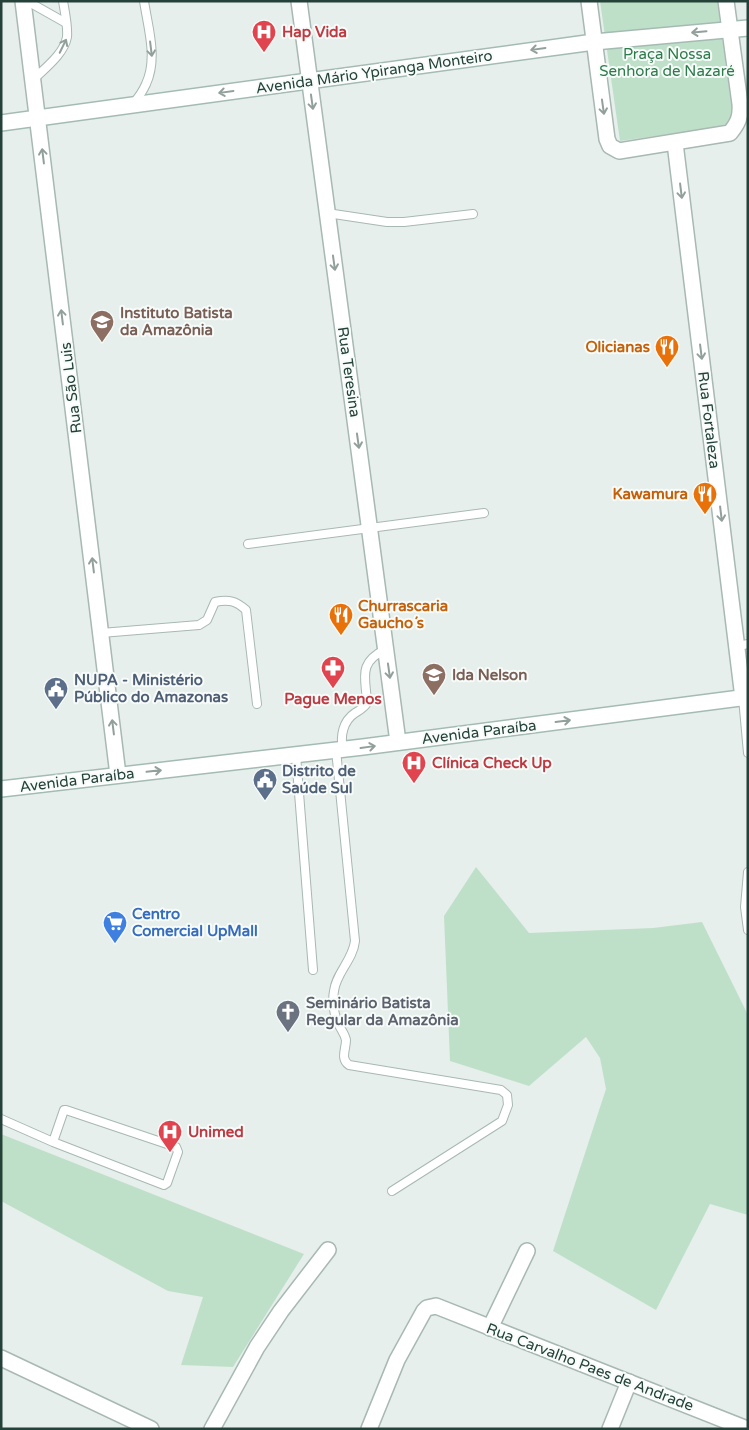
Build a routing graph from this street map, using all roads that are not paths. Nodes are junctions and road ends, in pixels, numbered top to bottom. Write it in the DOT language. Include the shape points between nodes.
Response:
graph roads {
  1 [pos="23,1"];
  2 [pos="27,1"];
  3 [pos="63,1"];
  4 [pos="144,1"];
  5 [pos="299,1"];
  6 [pos="589,1"];
  7 [pos="726,1"];
  8 [pos="66,23"];
  9 [pos="748,28"];
  10 [pos="730,30"];
  11 [pos="594,42"];
  12 [pos="33,80"];
  13 [pos="309,81"];
  14 [pos="133,105"];
  15 [pos="38,119"];
  16 [pos="1,123"];
  17 [pos="675,143"];
  18 [pos="327,213"];
  19 [pos="473,214"];
  20 [pos="484,513"];
  21 [pos="370,528"];
  22 [pos="248,544"];
  23 [pos="101,633"];
  24 [pos="743,645"];
  25 [pos="386,649"];
  26 [pos="746,697"];
  27 [pos="258,704"];
  28 [pos="398,742"];
  29 [pos="340,750"];
  30 [pos="748,753"];
  31 [pos="296,755"];
  32 [pos="118,775"];
  33 [pos="1,789"];
  34 [pos="748,872"];
  35 [pos="748,930"];
  36 [pos="313,970"];
  37 [pos="1,1119"];
  38 [pos="53,1142"];
  39 [pos="392,1191"];
  40 [pos="328,1250"];
  41 [pos="527,1251"];
  42 [pos="490,1328"];
  43 [pos="1,1358"];
  44 [pos="629,1382"];
  45 [pos="151,1429"];
  46 [pos="212,1429"];
  47 [pos="368,1429"];
  48 [pos="610,1429"];
  49 [pos="747,1429"];
  1 -- 12 [label="street, Rua São Luis"];
  2 -- 8 [label="lane"];
  3 -- 8 [label="lane"];
  4 -- 14 [label="lane, one-way" via="152,56 146,84"];
  5 -- 13 [label="street, Rua Teresina"];
  6 -- 11 [label="street"];
  7 -- 10 [label="street"];
  12 -- 8 [label="lane, one-way" via="61,51 67,37"];
  9 -- 10 [label="street, Avenida Mário Ypiranga Monteiro"];
  10 -- 11 [label="street, Avenida Mário Ypiranga Monteiro, one-way"];
  10 -- 17 [label="street" via="740,104 737,125 730,133"];
  11 -- 13 [label="street, Avenida Mário Ypiranga Monteiro, one-way"];
  11 -- 17 [label="street, one-way" via="610,146 619,151"];
  12 -- 15 [label="street, Rua São Luis"];
  13 -- 14 [label="street, Avenida Mário Ypiranga Monteiro, one-way"];
  13 -- 18 [label="street, Rua Teresina, one-way"];
  14 -- 15 [label="street, Avenida Mário Ypiranga Monteiro"];
  15 -- 16 [label="street, Avenida Mário Ypiranga Monteiro"];
  23 -- 15 [label="street, Rua São Luis, one-way"];
  17 -- 24 [label="street, Rua Fortaleza, one-way"];
  18 -- 19 [label="lane" via="387,222"];
  18 -- 21 [label="street, Rua Teresina, one-way"];
  20 -- 21 [label="lane"];
  21 -- 22 [label="lane"];
  21 -- 25 [label="street, Rua Teresina"];
  23 -- 27 [label="lane" via="199,625 208,620 215,602 237,602 246,610"];
  32 -- 23 [label="street, Rua São Luis, one-way"];
  24 -- 26 [label="street, Rua Fortaleza"];
  25 -- 28 [label="street, Rua Teresina, one-way"];
  25 -- 29 [label="lane" via="366,668 367,703 347,721"];
  28 -- 26 [label="street, Avenida Paraíba, one-way"];
  26 -- 30 [label="lane"];
  29 -- 28 [label="street, Avenida Paraíba, one-way"];
  29 -- 31 [label="street, Avenida Paraíba"];
  29 -- 39 [label="lane" via="355,941 333,992 336,1019 346,1039 346,1063 501,1090 507,1095 508,1106 502,1121"];
  32 -- 31 [label="street, Avenida Paraíba, one-way"];
  31 -- 36 [label="lane"];
  32 -- 33 [label="street, Avenida Paraíba"];
  34 -- 35 [label="lane" via="745,907"];
  37 -- 38 [label="lane"];
  38 -- 38 [label="lane" via="164,1185 178,1152 176,1148 66,1110"];
  40 -- 46 [label="street" via="256,1348"];
  41 -- 42 [label="street"];
  42 -- 44 [label="street, Rua Carvalho Paes de Andrade"];
  42 -- 47 [label="street, Rua Carvalho Paes de Andrade" via="440,1308 424,1311 397,1360"];
  43 -- 45 [label="street"];
  44 -- 48 [label="street"];
  44 -- 49 [label="street, Rua Carvalho Paes de Andrade"];
}
